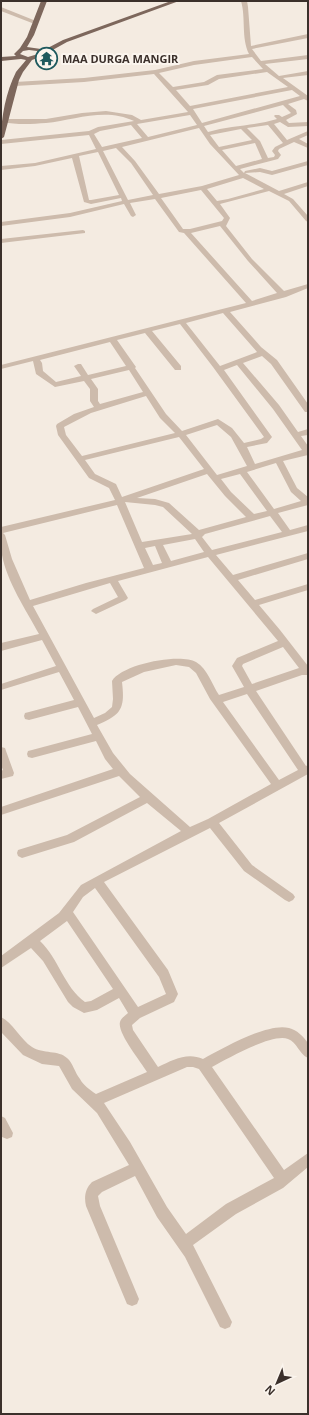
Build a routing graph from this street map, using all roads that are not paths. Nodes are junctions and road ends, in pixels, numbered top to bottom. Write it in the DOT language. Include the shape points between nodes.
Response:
graph roads {
  1 [pos="44,1"];
  2 [pos="176,1"];
  3 [pos="244,1"];
  4 [pos="1,9"];
  5 [pos="34,22"];
  6 [pos="308,36"];
  7 [pos="30,37"];
  8 [pos="65,41"];
  9 [pos="33,48"];
  10 [pos="249,48"];
  11 [pos="23,49"];
  12 [pos="267,49"];
  13 [pos="40,54"];
  14 [pos="253,55"];
  15 [pos="20,56"];
  16 [pos="308,56"];
  17 [pos="1,58"];
  18 [pos="30,58"];
  19 [pos="278,61"];
  20 [pos="260,63"];
  21 [pos="269,70"];
  22 [pos="20,71"];
  23 [pos="155,72"];
  24 [pos="308,73"];
  25 [pos="280,77"];
  26 [pos="15,84"];
  27 [pos="172,89"];
  28 [pos="296,90"];
  29 [pos="306,95"];
  30 [pos="284,103"];
  31 [pos="267,107"];
  32 [pos="190,110"];
  33 [pos="281,119"];
  34 [pos="4,120"];
  35 [pos="140,122"];
  36 [pos="269,122"];
  37 [pos="133,123"];
  38 [pos="308,124"];
  39 [pos="200,126"];
  40 [pos="242,126"];
  41 [pos="91,133"];
  42 [pos="308,133"];
  43 [pos="206,134"];
  44 [pos="1,137"];
  45 [pos="146,139"];
  46 [pos="295,140"];
  47 [pos="1,142"];
  48 [pos="257,142"];
  49 [pos="287,144"];
  50 [pos="118,146"];
  51 [pos="308,146"];
  52 [pos="218,149"];
  53 [pos="98,150"];
  54 [pos="75,155"];
  55 [pos="266,161"];
  56 [pos="308,163"];
  57 [pos="1,168"];
  58 [pos="235,168"];
  59 [pos="243,175"];
  60 [pos="308,184"];
  61 [pos="203,188"];
  62 [pos="270,189"];
  63 [pos="280,194"];
  64 [pos="158,196"];
  65 [pos="125,199"];
  66 [pos="215,203"];
  67 [pos="307,204"];
  68 [pos="298,207"];
  69 [pos="133,214"];
  70 [pos="308,220"];
  71 [pos="224,223"];
  72 [pos="1,224"];
  73 [pos="186,231"];
  74 [pos="83,232"];
  75 [pos="1,241"];
  76 [pos="307,288"];
  77 [pos="283,295"];
  78 [pos="251,304"];
  79 [pos="225,311"];
  80 [pos="182,322"];
  81 [pos="147,330"];
  82 [pos="112,339"];
  83 [pos="262,353"];
  84 [pos="35,358"];
  85 [pos="238,362"];
  86 [pos="78,366"];
  87 [pos="1,367"];
  88 [pos="132,367"];
  89 [pos="178,368"];
  90 [pos="219,369"];
  91 [pos="86,378"];
  92 [pos="147,393"];
  93 [pos="99,408"];
  94 [pos="308,410"];
  95 [pos="308,432"];
  96 [pos="181,434"];
  97 [pos="296,435"];
  98 [pos="241,446"];
  99 [pos="308,451"];
  100 [pos="80,459"];
  101 [pos="278,460"];
  102 [pos="252,467"];
  103 [pos="209,470"];
  104 [pos="242,470"];
  105 [pos="215,478"];
  106 [pos="122,501"];
  107 [pos="308,502"];
  108 [pos="272,512"];
  109 [pos="252,517"];
  110 [pos="308,528"];
  111 [pos="1,530"];
  112 [pos="288,534"];
  113 [pos="1,535"];
  114 [pos="198,535"];
  115 [pos="158,544"];
  116 [pos="139,546"];
  117 [pos="210,554"];
  118 [pos="308,556"];
  119 [pos="168,565"];
  120 [pos="150,570"];
  121 [pos="112,579"];
  122 [pos="231,579"];
  123 [pos="308,587"];
  124 [pos="28,604"];
  125 [pos="252,604"];
  126 [pos="96,611"];
  127 [pos="45,636"];
  128 [pos="284,642"];
  129 [pos="1,647"];
  130 [pos="62,668"];
  131 [pos="307,671"];
  132 [pos="2,687"];
  133 [pos="250,690"];
  134 [pos="217,700"];
  135 [pos="81,702"];
  136 [pos="29,716"];
  137 [pos="92,723"];
  138 [pos="98,736"];
  139 [pos="1,751"];
  140 [pos="32,754"];
  141 [pos="306,770"];
  142 [pos="120,771"];
  143 [pos="1,775"];
  144 [pos="278,786"];
  145 [pos="148,798"];
  146 [pos="1,811"];
  147 [pos="212,822"];
  148 [pos="189,832"];
  149 [pos="22,853"];
  150 [pos="96,881"];
  151 [pos="289,897"];
  152 [pos="67,912"];
  153 [pos="32,941"];
  154 [pos="1,963"];
  155 [pos="121,991"];
  156 [pos="136,1014"];
  157 [pos="1,1024"];
  158 [pos="308,1052"];
  159 [pos="203,1065"];
  160 [pos="156,1074"];
  161 [pos="94,1101"];
  162 [pos="308,1159"];
  163 [pos="137,1168"];
  164 [pos="283,1179"];
  165 [pos="185,1243"];
  166 [pos="132,1299"];
  167 [pos="225,1322"];
  1 -- 5 [label="main road"];
  2 -- 8 [label="main road"];
  3 -- 10 [label="street" via="247,10"];
  4 -- 5 [label="street"];
  5 -- 7 [label="main road"];
  6 -- 12 [label="street"];
  7 -- 9 [label="main road"];
  7 -- 11 [label="main road"];
  8 -- 9 [label="main road"];
  8 -- 13 [label="main road"];
  9 -- 11 [label="main road"];
  9 -- 13 [label="main road" via="39,50"];
  10 -- 12 [label="street"];
  10 -- 14 [label="street"];
  11 -- 15 [label="main road"];
  12 -- 19 [label="street"];
  13 -- 18 [label="main road"];
  14 -- 20 [label="street"];
  14 -- 23 [label="street" via="194,63"];
  15 -- 17 [label="main road"];
  15 -- 18 [label="main road"];
  15 -- 22 [label="main road"];
  16 -- 19 [label="street"];
  18 -- 22 [label="main road" via="25,68"];
  19 -- 20 [label="street"];
  20 -- 21 [label="street"];
  21 -- 25 [label="street"];
  21 -- 27 [label="street" via="217,77 206,84"];
  22 -- 26 [label="main road"];
  23 -- 26 [label="street" via="90,80"];
  23 -- 27 [label="street"];
  24 -- 25 [label="street"];
  25 -- 28 [label="street"];
  26 -- 34 [label="main road"];
  27 -- 32 [label="street"];
  28 -- 29 [label="street"];
  28 -- 32 [label="street"];
  29 -- 30 [label="street"];
  30 -- 31 [label="street"];
  30 -- 33 [label="street" via="294,112"];
  31 -- 33 [label="street"];
  31 -- 39 [label="street"];
  32 -- 35 [label="street"];
  32 -- 39 [label="street"];
  33 -- 36 [label="street"];
  33 -- 38 [label="street" via="288,125"];
  34 -- 35 [label="street" via="44,121 107,113 132,117"];
  34 -- 44 [label="main road"];
  35 -- 37 [label="street"];
  36 -- 40 [label="street"];
  36 -- 49 [label="street"];
  37 -- 41 [label="street"];
  37 -- 45 [label="street"];
  39 -- 43 [label="street"];
  39 -- 45 [label="street"];
  40 -- 43 [label="street"];
  40 -- 48 [label="street"];
  41 -- 47 [label="street"];
  41 -- 53 [label="street"];
  42 -- 46 [label="street"];
  43 -- 52 [label="street"];
  45 -- 50 [label="street"];
  46 -- 49 [label="street"];
  46 -- 51 [label="street"];
  48 -- 52 [label="street"];
  48 -- 55 [label="street"];
  49 -- 55 [label="street" via="275,150 277,157"];
  50 -- 53 [label="street"];
  50 -- 64 [label="street"];
  52 -- 58 [label="street"];
  53 -- 54 [label="street"];
  53 -- 65 [label="street"];
  54 -- 57 [label="street" via="31,165"];
  54 -- 65 [label="street" via="84,200 91,202"];
  55 -- 58 [label="street"];
  56 -- 59 [label="street" via="272,173 258,170"];
  58 -- 59 [label="street"];
  59 -- 61 [label="street"];
  59 -- 62 [label="street"];
  60 -- 63 [label="street"];
  61 -- 64 [label="street"];
  61 -- 66 [label="street"];
  62 -- 63 [label="street"];
  62 -- 66 [label="street"];
  63 -- 68 [label="street"];
  64 -- 65 [label="street"];
  64 -- 73 [label="street" via="177,227 181,231"];
  65 -- 69 [label="street"];
  65 -- 72 [label="street" via="70,215"];
  66 -- 71 [label="street" via="226,218"];
  67 -- 68 [label="street"];
  68 -- 70 [label="street"];
  71 -- 73 [label="street"];
  71 -- 77 [label="street" via="226,230 250,260"];
  73 -- 78 [label="street"];
  74 -- 75 [label="street"];
  76 -- 77 [label="street"];
  77 -- 78 [label="street"];
  78 -- 79 [label="street"];
  79 -- 80 [label="street"];
  79 -- 83 [label="street"];
  80 -- 81 [label="street"];
  80 -- 90 [label="street"];
  81 -- 82 [label="street"];
  81 -- 89 [label="street"];
  82 -- 84 [label="street"];
  82 -- 88 [label="street"];
  83 -- 85 [label="street"];
  83 -- 94 [label="street" via="274,362"];
  84 -- 87 [label="street"];
  84 -- 91 [label="street" via="39,372 55,385"];
  85 -- 90 [label="street"];
  85 -- 97 [label="street"];
  86 -- 91 [label="street"];
  88 -- 91 [label="street"];
  88 -- 92 [label="street"];
  90 -- 98 [label="street" via="268,437 264,441"];
  91 -- 93 [label="street" via="94,389 94,401"];
  92 -- 93 [label="street"];
  92 -- 96 [label="street"];
  93 -- 100 [label="street" via="72,418 60,426 62,435"];
  95 -- 97 [label="street"];
  96 -- 98 [label="street" via="218,422 228,428"];
  96 -- 100 [label="street"];
  96 -- 103 [label="street"];
  97 -- 99 [label="street"];
  98 -- 102 [label="street"];
  99 -- 101 [label="street"];
  100 -- 106 [label="street" via="92,476 113,486"];
  101 -- 102 [label="street"];
  101 -- 107 [label="street" via="294,490"];
  102 -- 104 [label="street"];
  103 -- 105 [label="street"];
  103 -- 106 [label="street"];
  104 -- 105 [label="street"];
  104 -- 108 [label="street"];
  105 -- 109 [label="street"];
  106 -- 111 [label="street"];
  106 -- 114 [label="street" via="166,505"];
  106 -- 116 [label="street"];
  107 -- 108 [label="street"];
  108 -- 109 [label="street"];
  108 -- 112 [label="street"];
  109 -- 114 [label="street"];
  110 -- 112 [label="street"];
  112 -- 117 [label="street"];
  113 -- 124 [label="street" via="11,571"];
  114 -- 115 [label="street"];
  114 -- 117 [label="street"];
  115 -- 116 [label="street"];
  115 -- 119 [label="street"];
  116 -- 120 [label="street"];
  117 -- 119 [label="street"];
  117 -- 122 [label="street"];
  118 -- 122 [label="street"];
  119 -- 120 [label="street"];
  120 -- 121 [label="street"];
  121 -- 124 [label="street"];
  121 -- 126 [label="street" via="123,598"];
  122 -- 125 [label="street"];
  123 -- 125 [label="street"];
  124 -- 127 [label="street"];
  125 -- 128 [label="street"];
  127 -- 129 [label="street"];
  127 -- 130 [label="street"];
  128 -- 131 [label="street"];
  128 -- 133 [label="street" via="238,663 238,670"];
  130 -- 132 [label="street"];
  130 -- 135 [label="street"];
  131 -- 133 [label="street"];
  133 -- 134 [label="street"];
  133 -- 141 [label="street"];
  134 -- 137 [label="street" via="200,671 191,663 156,665 120,678 117,681 118,708"];
  134 -- 144 [label="street"];
  135 -- 136 [label="street"];
  135 -- 137 [label="street"];
  137 -- 138 [label="street"];
  138 -- 140 [label="street"];
  138 -- 142 [label="street"];
  139 -- 143 [label="street" via="9,773"];
  141 -- 144 [label="street"];
  142 -- 145 [label="street"];
  142 -- 146 [label="street"];
  144 -- 147 [label="street"];
  145 -- 148 [label="street"];
  145 -- 149 [label="street" via="70,839"];
  147 -- 148 [label="street"];
  147 -- 151 [label="street" via="248,868"];
  148 -- 150 [label="street"];
  150 -- 152 [label="street" via="79,894"];
  150 -- 156 [label="street" via="164,974 172,989 170,998"];
  152 -- 153 [label="street"];
  152 -- 155 [label="street"];
  153 -- 154 [label="street"];
  153 -- 155 [label="street" via="47,958 67,991 84,1008"];
  155 -- 156 [label="street"];
  156 -- 160 [label="street" via="126,1023 126,1028"];
  157 -- 161 [label="street" via="27,1051 42,1058 63,1062 76,1085"];
  158 -- 159 [label="street" via="295,1037 287,1032 279,1032 239,1046"];
  159 -- 160 [label="street" via="198,1062 185,1062"];
  159 -- 164 [label="street"];
  160 -- 161 [label="street"];
  161 -- 163 [label="street" via="117,1133"];
  162 -- 164 [label="street"];
  163 -- 165 [label="street" via="162,1212"];
  163 -- 166 [label="street" via="97,1187 91,1197"];
  164 -- 165 [label="street" via="231,1209"];
  165 -- 167 [label="street"];
}
